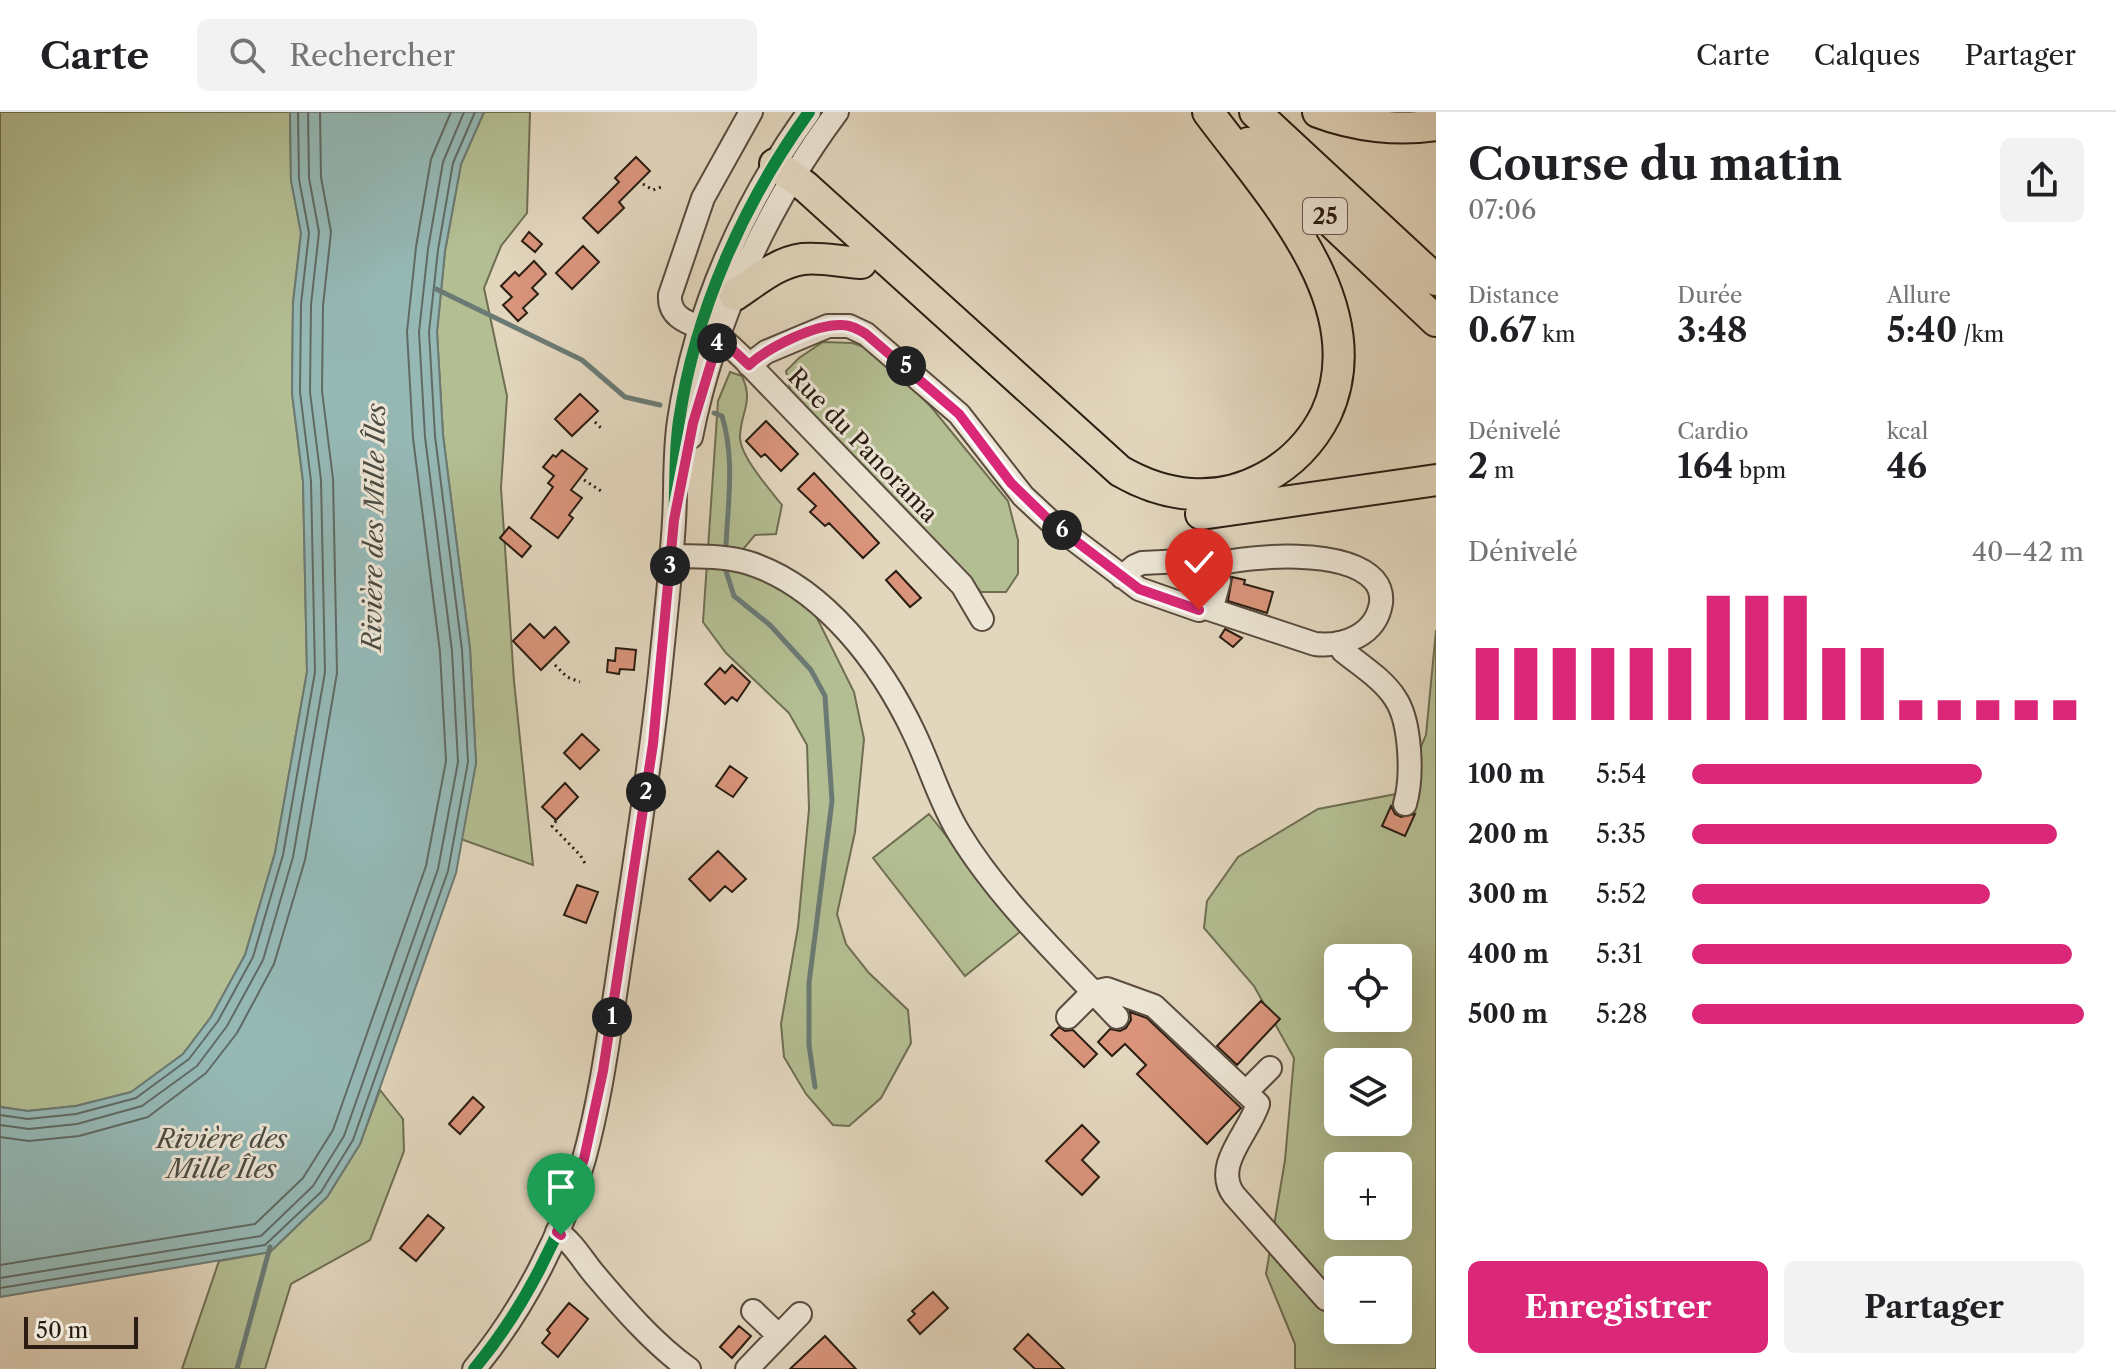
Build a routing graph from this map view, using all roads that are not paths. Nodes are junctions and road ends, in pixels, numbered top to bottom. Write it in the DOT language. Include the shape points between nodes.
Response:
graph roads {
  1 [pos="751,112"];
  2 [pos="809,112"];
  3 [pos="837,112"];
  4 [pos="1211,112"];
  5 [pos="1255,112"];
  6 [pos="1318,112"];
  7 [pos="1436,125"];
  8 [pos="779,179"];
  9 [pos="861,263"];
  10 [pos="1436,280"];
  11 [pos="735,295"];
  12 [pos="1436,321"];
  13 [pos="710,332"];
  14 [pos="749,365"];
  15 [pos="1278,470"];
  16 [pos="1436,480"];
  17 [pos="1293,501"];
  18 [pos="671,556"];
  19 [pos="1213,565"];
  20 [pos="1122,577"];
  21 [pos="1206,608"];
  22 [pos="982,619"];
  23 [pos="1338,643"];
  24 [pos="1405,804"];
  25 [pos="1093,992"];
  26 [pos="1068,1017"];
  27 [pos="1117,1017"];
  28 [pos="1270,1068"];
  29 [pos="1246,1092"];
  30 [pos="557,1232"];
  31 [pos="1324,1297"];
  32 [pos="753,1311"];
  33 [pos="800,1314"];
  34 [pos="779,1336"];
  35 [pos="474,1369"];
  36 [pos="689,1369"];
  37 [pos="747,1369"];
  1 -- 13 [label="street, Rue du Panorama" via="703,198 670,295 674,313"];
  2 -- 8 [label="street"];
  3 -- 8 [label="street"];
  4 -- 12 [label="highway, 25"];
  4 -- 15 [label="highway" via="1306,246 1326,293 1337,339 1337,377 1327,410 1305,447"];
  5 -- 10 [label="highway, 25"];
  6 -- 7 [label="highway" via="1398,128"];
  8 -- 9 [label="highway"];
  8 -- 11 [label="street"];
  8 -- 13 [label="street" via="723,266"];
  8 -- 15 [label="highway" via="1120,471 1158,489 1200,495 1244,487"];
  9 -- 11 [label="highway" via="791,261"];
  9 -- 17 [label="highway" via="1120,493 1156,508 1196,514"];
  11 -- 13 [label="street"];
  13 -- 14 [label="street, Rue du Panorama"];
  13 -- 18 [label="street"];
  14 -- 20 [label="street" via="766,352 828,326 849,326 866,334 959,414 1023,496"];
  14 -- 22 [label="street, Rue du Panorama" via="955,578"];
  15 -- 17 [label="street"];
  16 -- 17 [label="highway"];
  18 -- 25 [label="street" via="750,563 790,582 823,608 898,703 966,844"];
  18 -- 30 [label="street" via="653,744 605,1058 584,1159"];
  19 -- 20 [label="street" via="1204,560 1142,563"];
  19 -- 21 [label="street" via="1218,593"];
  19 -- 23 [label="street" via="1298,558 1362,571 1380,588 1377,619 1362,634"];
  20 -- 21 [label="street" via="1158,597"];
  21 -- 23 [label="street" via="1315,644"];
  23 -- 24 [label="street" via="1387,687 1401,710 1409,766"];
  25 -- 26 [label="street"];
  25 -- 27 [label="street"];
  25 -- 29 [label="street" via="1116,990 1160,1010"];
  28 -- 29 [label="street"];
  29 -- 31 [label="street" via="1258,1104 1234,1136 1226,1169 1228,1188"];
  30 -- 35 [label="street" via="495,1344"];
  30 -- 36 [label="street" via="654,1339"];
  32 -- 34 [label="street"];
  33 -- 34 [label="street"];
  34 -- 37 [label="street"];
}
